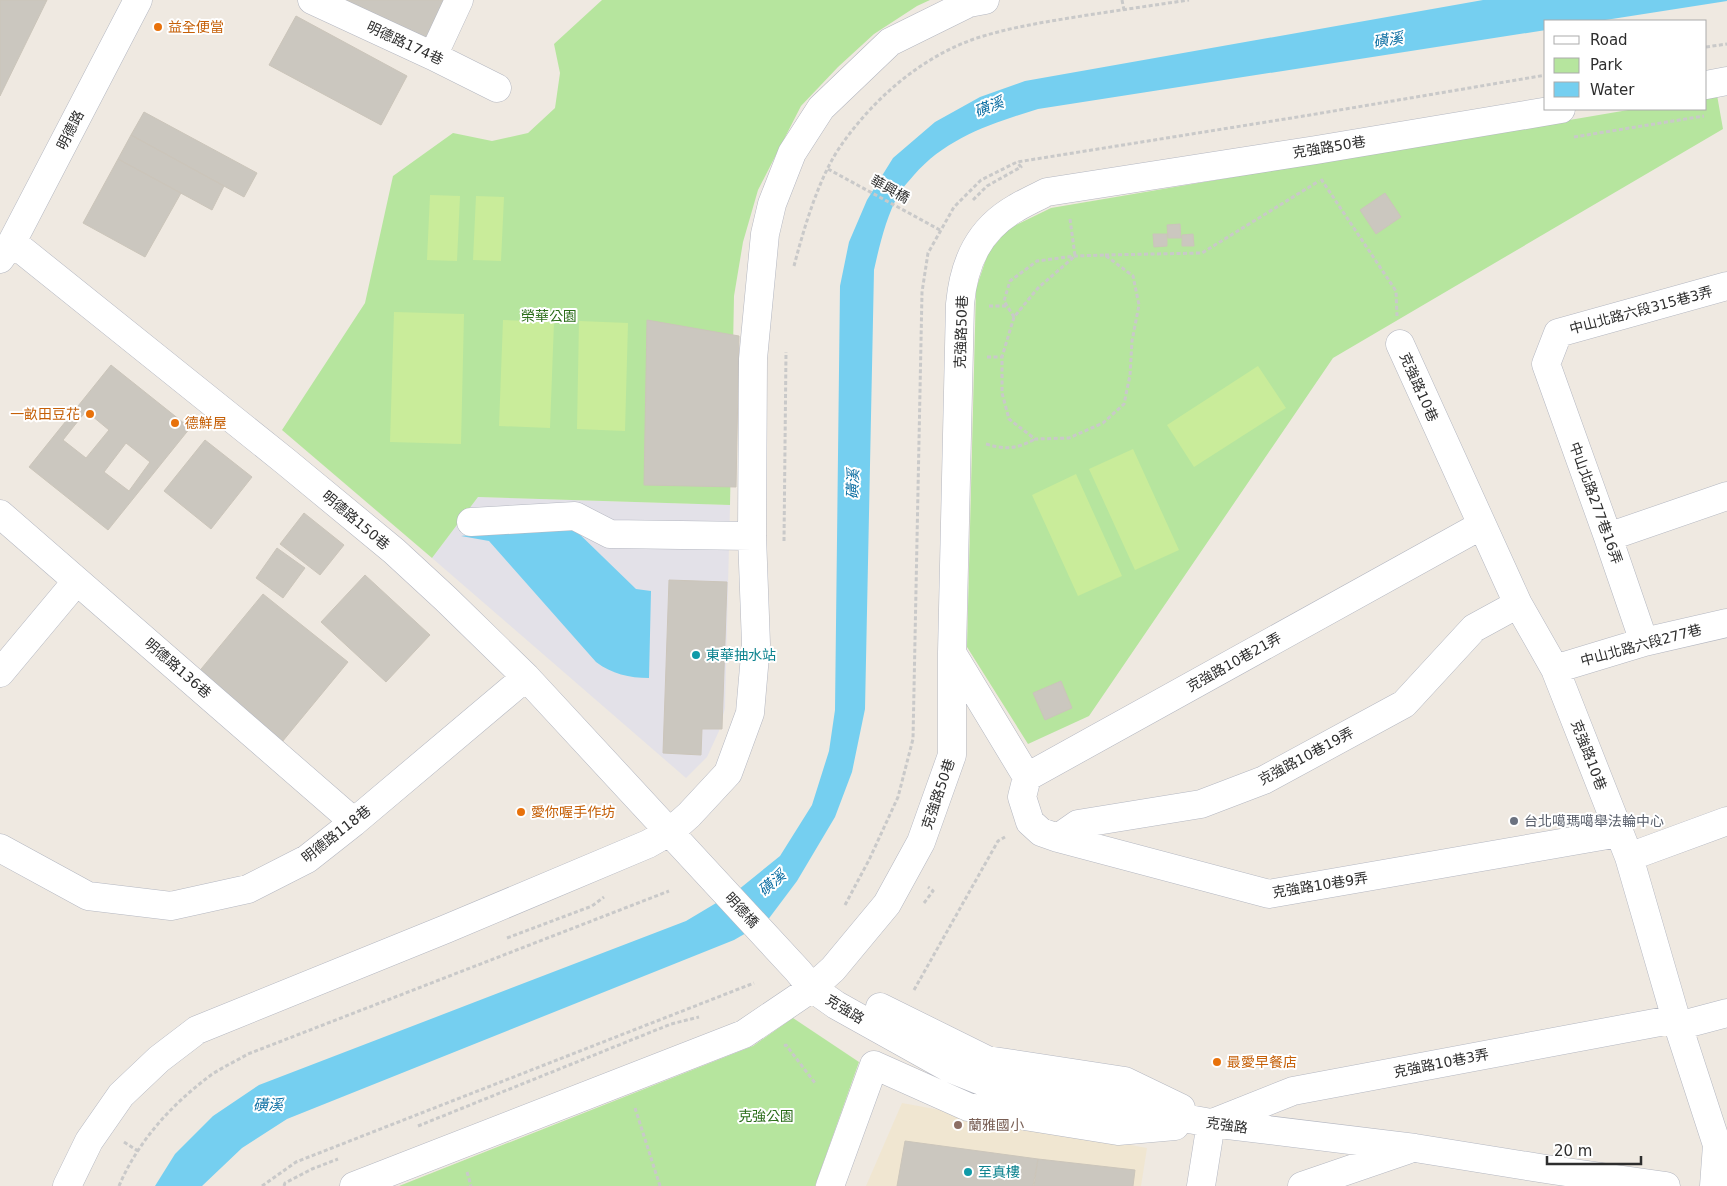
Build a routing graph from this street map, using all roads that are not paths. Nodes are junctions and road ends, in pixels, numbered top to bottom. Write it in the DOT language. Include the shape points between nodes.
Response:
graph roads {
  1 [pos="138,0"];
  2 [pos="312,0"];
  3 [pos="459,0"];
  4 [pos="985,0"];
  5 [pos="433,56"];
  6 [pos="1727,81"];
  7 [pos="1707,85"];
  8 [pos="497,88"];
  9 [pos="1554,110"];
  10 [pos="6,250"];
  11 [pos="1727,286"];
  12 [pos="1400,344"];
  13 [pos="1546,364"];
  14 [pos="1727,496"];
  15 [pos="0,514"];
  16 [pos="471,522"];
  17 [pos="1482,525"];
  18 [pos="752,536"];
  19 [pos="1608,537"];
  20 [pos="76,582"];
  21 [pos="1518,604"];
  22 [pos="1727,623"];
  23 [pos="1644,642"];
  24 [pos="952,654"];
  25 [pos="1555,669"];
  26 [pos="0,673"];
  27 [pos="526,677"];
  28 [pos="1027,777"];
  29 [pos="1727,821"];
  30 [pos="354,822"];
  31 [pos="671,832"];
  32 [pos="1058,838"];
  33 [pos="1624,845"];
  34 [pos="0,848"];
  35 [pos="812,988"];
  36 [pos="889,1013"];
  37 [pos="1727,1014"];
  38 [pos="1677,1022"];
  39 [pos="1211,1123"];
  40 [pos="1415,1148"];
  41 [pos="1552,1178"];
  42 [pos="67,1186"];
  43 [pos="354,1186"];
  44 [pos="830,1186"];
  45 [pos="1201,1186"];
  46 [pos="1302,1186"];
  47 [pos="1666,1186"];
  48 [pos="1714,1186"];
  1 -- 10 [label="street, 明德路"];
  2 -- 5 [label="street, 明德路174巷"];
  3 -- 5 [label="street"];
  4 -- 18 [label="street" via="969,3 890,42 821,108 792,153 764,234 753,359"];
  5 -- 8 [label="street, 明德路174巷"];
  6 -- 7 [label="street"];
  9 -- 24 [label="street, 克強路50巷" via="1047,192 1015,208 990,228 973,250 962,283 960,304"];
  10 -- 27 [label="street, 明德路150巷" via="285,461 394,551"];
  11 -- 13 [label="street, 中山北路六段315巷3弄" via="1558,333"];
  12 -- 17 [label="street, 克強路10巷"];
  13 -- 19 [label="street, 中山北路277巷16弄"];
  14 -- 19 [label="street"];
  15 -- 20 [label="street, 明德路136巷"];
  16 -- 18 [label="street" via="575,516 610,534"];
  17 -- 21 [label="street, 克強路10巷"];
  17 -- 28 [label="street, 克強路10巷21弄"];
  18 -- 31 [label="street" via="756,644 750,713 728,773"];
  19 -- 23 [label="street, 中山北路277巷16弄"];
  20 -- 26 [label="street"];
  20 -- 30 [label="street, 明德路136巷"];
  21 -- 25 [label="street, 克強路10巷"];
  21 -- 32 [label="street, 克強路10巷19弄" via="1474,628 1404,704 1264,780 1202,804 1078,824"];
  22 -- 23 [label="street, 中山北路六段277巷"];
  23 -- 25 [label="street, 中山北路六段277巷"];
  24 -- 28 [label="street"];
  24 -- 35 [label="street, 克強路50巷" via="952,755 922,842 887,904 833,969"];
  25 -- 33 [label="street, 克強路10巷"];
  27 -- 30 [label="street, 明德路118巷"];
  27 -- 31 [label="street, 明德路150巷"];
  28 -- 32 [label="street, 克強路10巷9弄" via="1022,797 1030,822 1041,832"];
  29 -- 33 [label="street, 克強路10巷9弄"];
  30 -- 34 [label="street, 明德路118巷" via="307,859 248,889 171,906 88,896"];
  31 -- 35 [label="street, 明德橋"];
  31 -- 42 [label="street" via="446,929 197,1030 159,1058 121,1095 89,1141"];
  32 -- 33 [label="street, 克強路10巷9弄" via="1269,894"];
  33 -- 38 [label="street, 克強路10巷"];
  35 -- 39 [label="street, 克強路" via="836,1005 949,1068 984,1082"];
  35 -- 43 [label="street, 克強路50巷" via="744,1034"];
  36 -- 39 [label="street" via="987,1060 1125,1081"];
  37 -- 38 [label="street, 克強路10巷3弄"];
  38 -- 39 [label="street, 克強路10巷3弄" via="1293,1091"];
  38 -- 48 [label="street, 克強路10巷" via="1717,1145"];
  39 -- 40 [label="street, 克強路"];
  39 -- 44 [label="street" via="1118,1131 968,1107 874,1065"];
  39 -- 45 [label="street"];
  40 -- 41 [label="street, 克強路"];
  40 -- 46 [label="street"];
  41 -- 47 [label="street, 克強路"];
}
